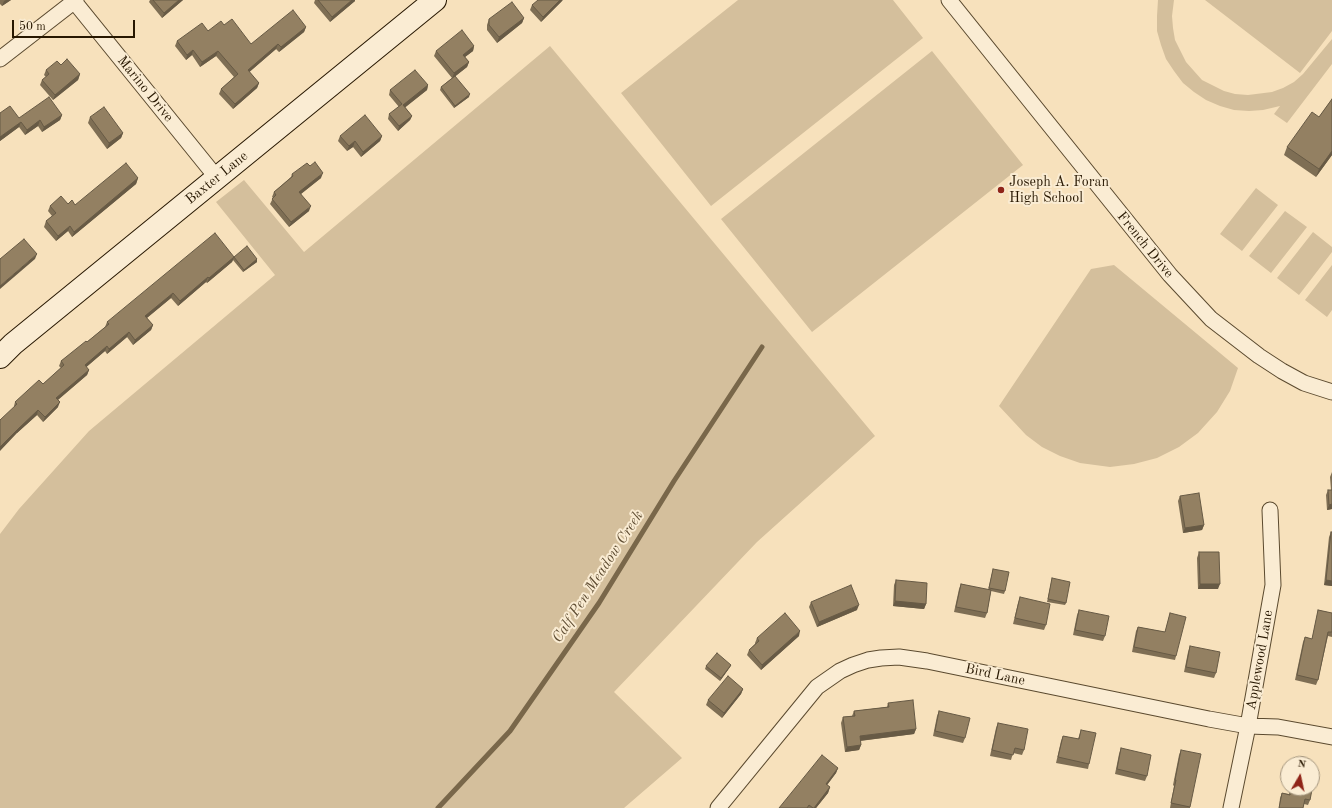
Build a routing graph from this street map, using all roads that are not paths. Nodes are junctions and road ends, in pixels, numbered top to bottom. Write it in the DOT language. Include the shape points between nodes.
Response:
graph roads {
  1 [pos="435,0"];
  2 [pos="949,0"];
  3 [pos="75,1"];
  4 [pos="0,59"];
  5 [pos="217,178"];
  6 [pos="0,357"];
  7 [pos="1332,392"];
  8 [pos="1270,510"];
  9 [pos="1248,726"];
  10 [pos="1332,737"];
  11 [pos="718,808"];
  12 [pos="1231,808"];
  1 -- 5 [label="street, Baxter Lane"];
  2 -- 7 [label="street, French Drive" via="1170,275 1211,319 1282,371 1304,383"];
  3 -- 4 [label="street"];
  3 -- 5 [label="street, Marino Drive"];
  5 -- 6 [label="street, Baxter Lane"];
  8 -- 9 [label="street, Applewood Lane" via="1274,585"];
  9 -- 10 [label="street, Bird Lane" via="1278,727"];
  9 -- 11 [label="street, Bird Lane" via="927,661 899,657 868,660 840,671 818,687"];
  9 -- 12 [label="street, Applewood Lane"];
}
